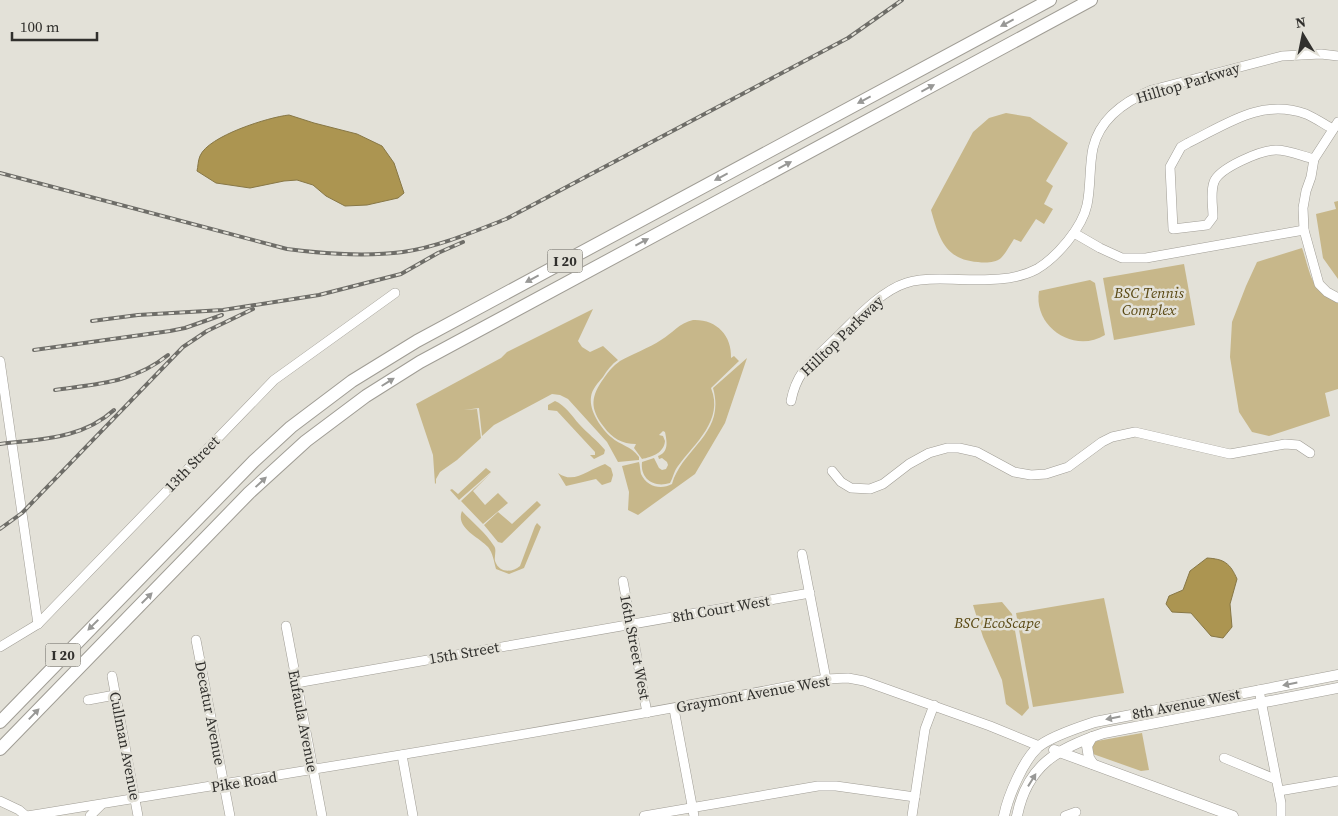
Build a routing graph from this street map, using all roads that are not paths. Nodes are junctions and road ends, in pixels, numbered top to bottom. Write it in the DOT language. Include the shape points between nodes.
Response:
graph roads {
  1 [pos="1050,0"];
  2 [pos="1091,0"];
  3 [pos="1335,57"];
  4 [pos="1336,126"];
  5 [pos="1314,159"];
  6 [pos="1304,230"];
  7 [pos="1074,233"];
  8 [pos="395,293"];
  9 [pos="1338,298"];
  10 [pos="0,361"];
  11 [pos="1,372"];
  12 [pos="791,401"];
  13 [pos="1310,453"];
  14 [pos="832,472"];
  15 [pos="802,554"];
  16 [pos="623,581"];
  17 [pos="810,593"];
  18 [pos="38,624"];
  19 [pos="631,624"];
  20 [pos="286,626"];
  21 [pos="196,640"];
  22 [pos="0,648"];
  23 [pos="1338,675"];
  24 [pos="112,676"];
  25 [pos="826,679"];
  26 [pos="296,683"];
  27 [pos="1338,688"];
  28 [pos="1259,690"];
  29 [pos="115,695"];
  30 [pos="88,700"];
  31 [pos="1262,703"];
  32 [pos="934,705"];
  33 [pos="674,708"];
  34 [pos="647,713"];
  35 [pos="0,722"];
  36 [pos="1092,737"];
  37 [pos="1039,746"];
  38 [pos="0,749"];
  39 [pos="1058,751"];
  40 [pos="402,755"];
  41 [pos="1224,758"];
  42 [pos="1093,764"];
  43 [pos="312,770"];
  44 [pos="1275,779"];
  45 [pos="1338,781"];
  46 [pos="224,785"];
  47 [pos="1279,792"];
  48 [pos="915,797"];
  49 [pos="135,800"];
  50 [pos="0,801"];
  51 [pos="101,805"];
  52 [pos="693,812"];
  53 [pos="1076,812"];
  54 [pos="26,816"];
  55 [pos="90,816"];
  56 [pos="138,816"];
  57 [pos="230,816"];
  58 [pos="322,816"];
  59 [pos="413,816"];
  60 [pos="644,816"];
  61 [pos="912,816"];
  62 [pos="1004,816"];
  63 [pos="1017,816"];
  64 [pos="1065,816"];
  65 [pos="1233,816"];
  66 [pos="1281,816"];
  1 -- 35 [label="highway, I 20, one-way" via="416,341 352,381 254,461"];
  38 -- 2 [label="highway, I 20, one-way" via="249,493 306,440 366,396 420,362"];
  3 -- 7 [label="street, Hilltop Parkway" via="1321,54 1282,56 1152,90 1122,105 1109,116 1098,133 1093,148 1087,206"];
  4 -- 5 [label="street"];
  4 -- 5 [label="street" via="1289,109 1269,108 1250,112 1181,147 1170,167 1172,229 1208,225 1214,217 1212,190 1215,179 1226,169 1266,151 1277,150"];
  5 -- 6 [label="street" via="1303,208"];
  6 -- 7 [label="street" via="1146,258 1122,258"];
  6 -- 9 [label="street" via="1319,284"];
  7 -- 12 [label="street, Hilltop Parkway" via="1058,252 1024,275 1002,279 925,280 907,282 894,288 802,371"];
  8 -- 18 [label="street, 13th Street" via="274,380"];
  10 -- 11 [label="street"];
  11 -- 18 [label="street"];
  13 -- 14 [label="street" via="1298,445 1285,444 1230,454 1135,432 1112,436 1068,468 1046,474 1014,472 977,452 959,448 929,453 883,484 870,489 851,488"];
  15 -- 17 [label="street"];
  16 -- 19 [label="street, 16th Street West"];
  17 -- 19 [label="street, 8th Court West"];
  17 -- 25 [label="street"];
  18 -- 22 [label="street, 13th Street"];
  19 -- 26 [label="street, 15th Street"];
  19 -- 34 [label="street, 16th Street West"];
  20 -- 26 [label="street, Eufaula Avenue"];
  21 -- 46 [label="street, Decatur Avenue"];
  23 -- 28 [label="main road, 8th Avenue West, one-way"];
  24 -- 29 [label="street, Cullman Avenue"];
  25 -- 32 [label="street, Graymont Avenue West" via="864,681"];
  25 -- 33 [label="street, Graymont Avenue West"];
  26 -- 43 [label="street, Eufaula Avenue"];
  27 -- 31 [label="main road, 8th Avenue West"];
  28 -- 31 [label="street"];
  28 -- 37 [label="main road, 8th Avenue West, one-way" via="1095,722"];
  29 -- 30 [label="street"];
  29 -- 49 [label="street, Cullman Avenue"];
  31 -- 36 [label="main road, 8th Avenue West"];
  31 -- 44 [label="street"];
  32 -- 37 [label="street, Graymont Avenue West"];
  32 -- 48 [label="street" via="925,729"];
  33 -- 34 [label="street, Graymont Avenue West"];
  33 -- 52 [label="street"];
  34 -- 40 [label="street, Graymont Avenue West"];
  36 -- 39 [label="main road, 8th Avenue West"];
  36 -- 42 [label="main road" via="1087,751"];
  37 -- 39 [label="main road, Graymont Avenue West"];
  37 -- 62 [label="main road" via="1013,786"];
  39 -- 42 [label="main road, Graymont Avenue West"];
  63 -- 39 [label="main road, 8th Avenue West, one-way" via="1025,790 1040,767"];
  40 -- 43 [label="street, Pike Road"];
  40 -- 59 [label="street"];
  41 -- 44 [label="street"];
  42 -- 65 [label="main road, Graymont Avenue West"];
  43 -- 46 [label="street, Pike Road"];
  43 -- 58 [label="street, Eufaula Avenue"];
  44 -- 47 [label="street"];
  45 -- 47 [label="street"];
  46 -- 49 [label="street, Pike Road"];
  46 -- 57 [label="street, Decatur Avenue"];
  47 -- 66 [label="street"];
  48 -- 52 [label="street" via="818,786"];
  48 -- 61 [label="street"];
  49 -- 51 [label="street, Pike Road"];
  49 -- 56 [label="street, Cullman Avenue"];
  50 -- 54 [label="street"];
  51 -- 54 [label="street, Pike Road"];
  51 -- 55 [label="street"];
  52 -- 60 [label="street"];
  53 -- 64 [label="street"];
}
